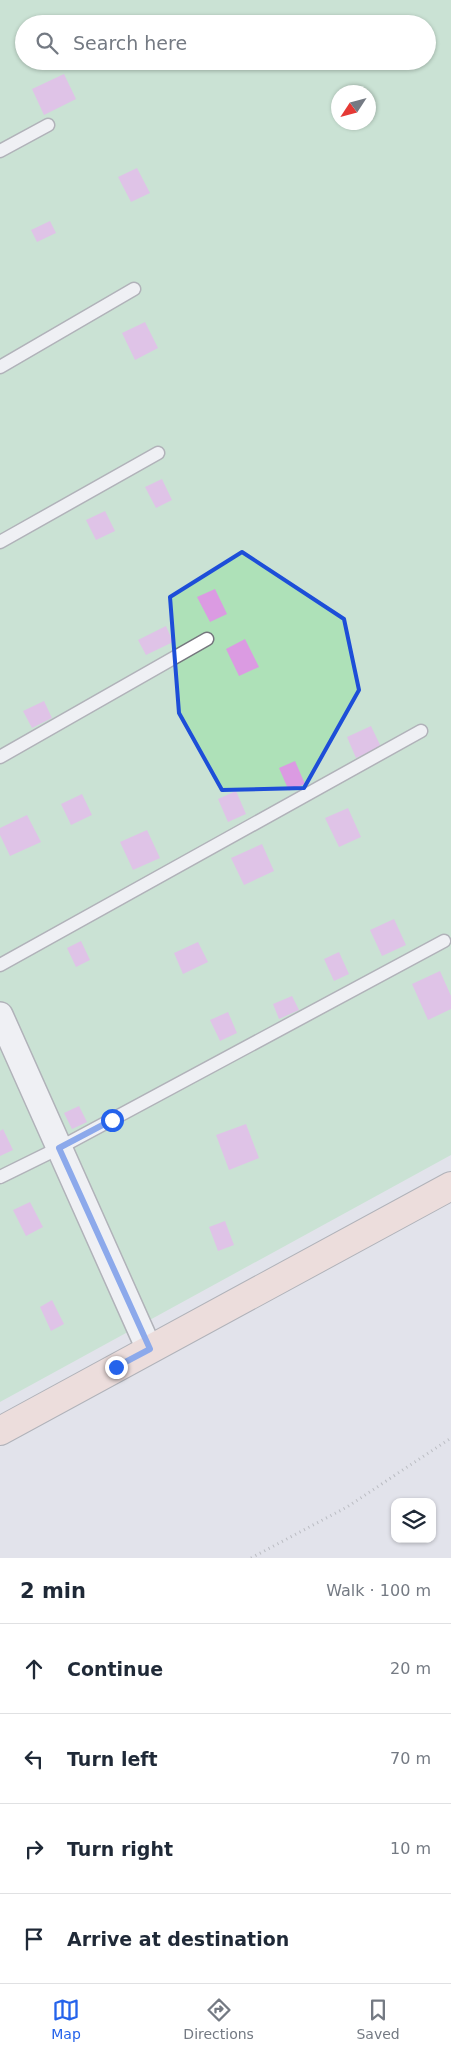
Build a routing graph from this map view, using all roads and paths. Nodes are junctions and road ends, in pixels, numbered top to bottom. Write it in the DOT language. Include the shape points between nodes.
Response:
graph roads {
  1 [pos="48,125"];
  2 [pos="0,151"];
  3 [pos="134,289"];
  4 [pos="0,367"];
  5 [pos="158,453"];
  6 [pos="0,542"];
  7 [pos="206,638"];
  8 [pos="421,731"];
  9 [pos="0,757"];
  10 [pos="444,941"];
  11 [pos="0,965"];
  12 [pos="0,1015"];
  13 [pos="59,1148"];
  14 [pos="0,1177"];
  15 [pos="451,1186"];
  16 [pos="150,1349"];
  17 [pos="0,1431"];
  18 [pos="451,1438"];
  19 [pos="251,1558"];
  1 -- 2 [label="lane"];
  3 -- 4 [label="lane"];
  5 -- 6 [label="lane"];
  7 -- 9 [label="lane"];
  8 -- 11 [label="lane"];
  10 -- 13 [label="lane"];
  12 -- 13 [label="street"];
  13 -- 14 [label="lane"];
  13 -- 16 [label="street"];
  15 -- 16 [label="street"];
  16 -- 17 [label="street"];
  18 -- 19 [label="path" via="347,1507"];
}
